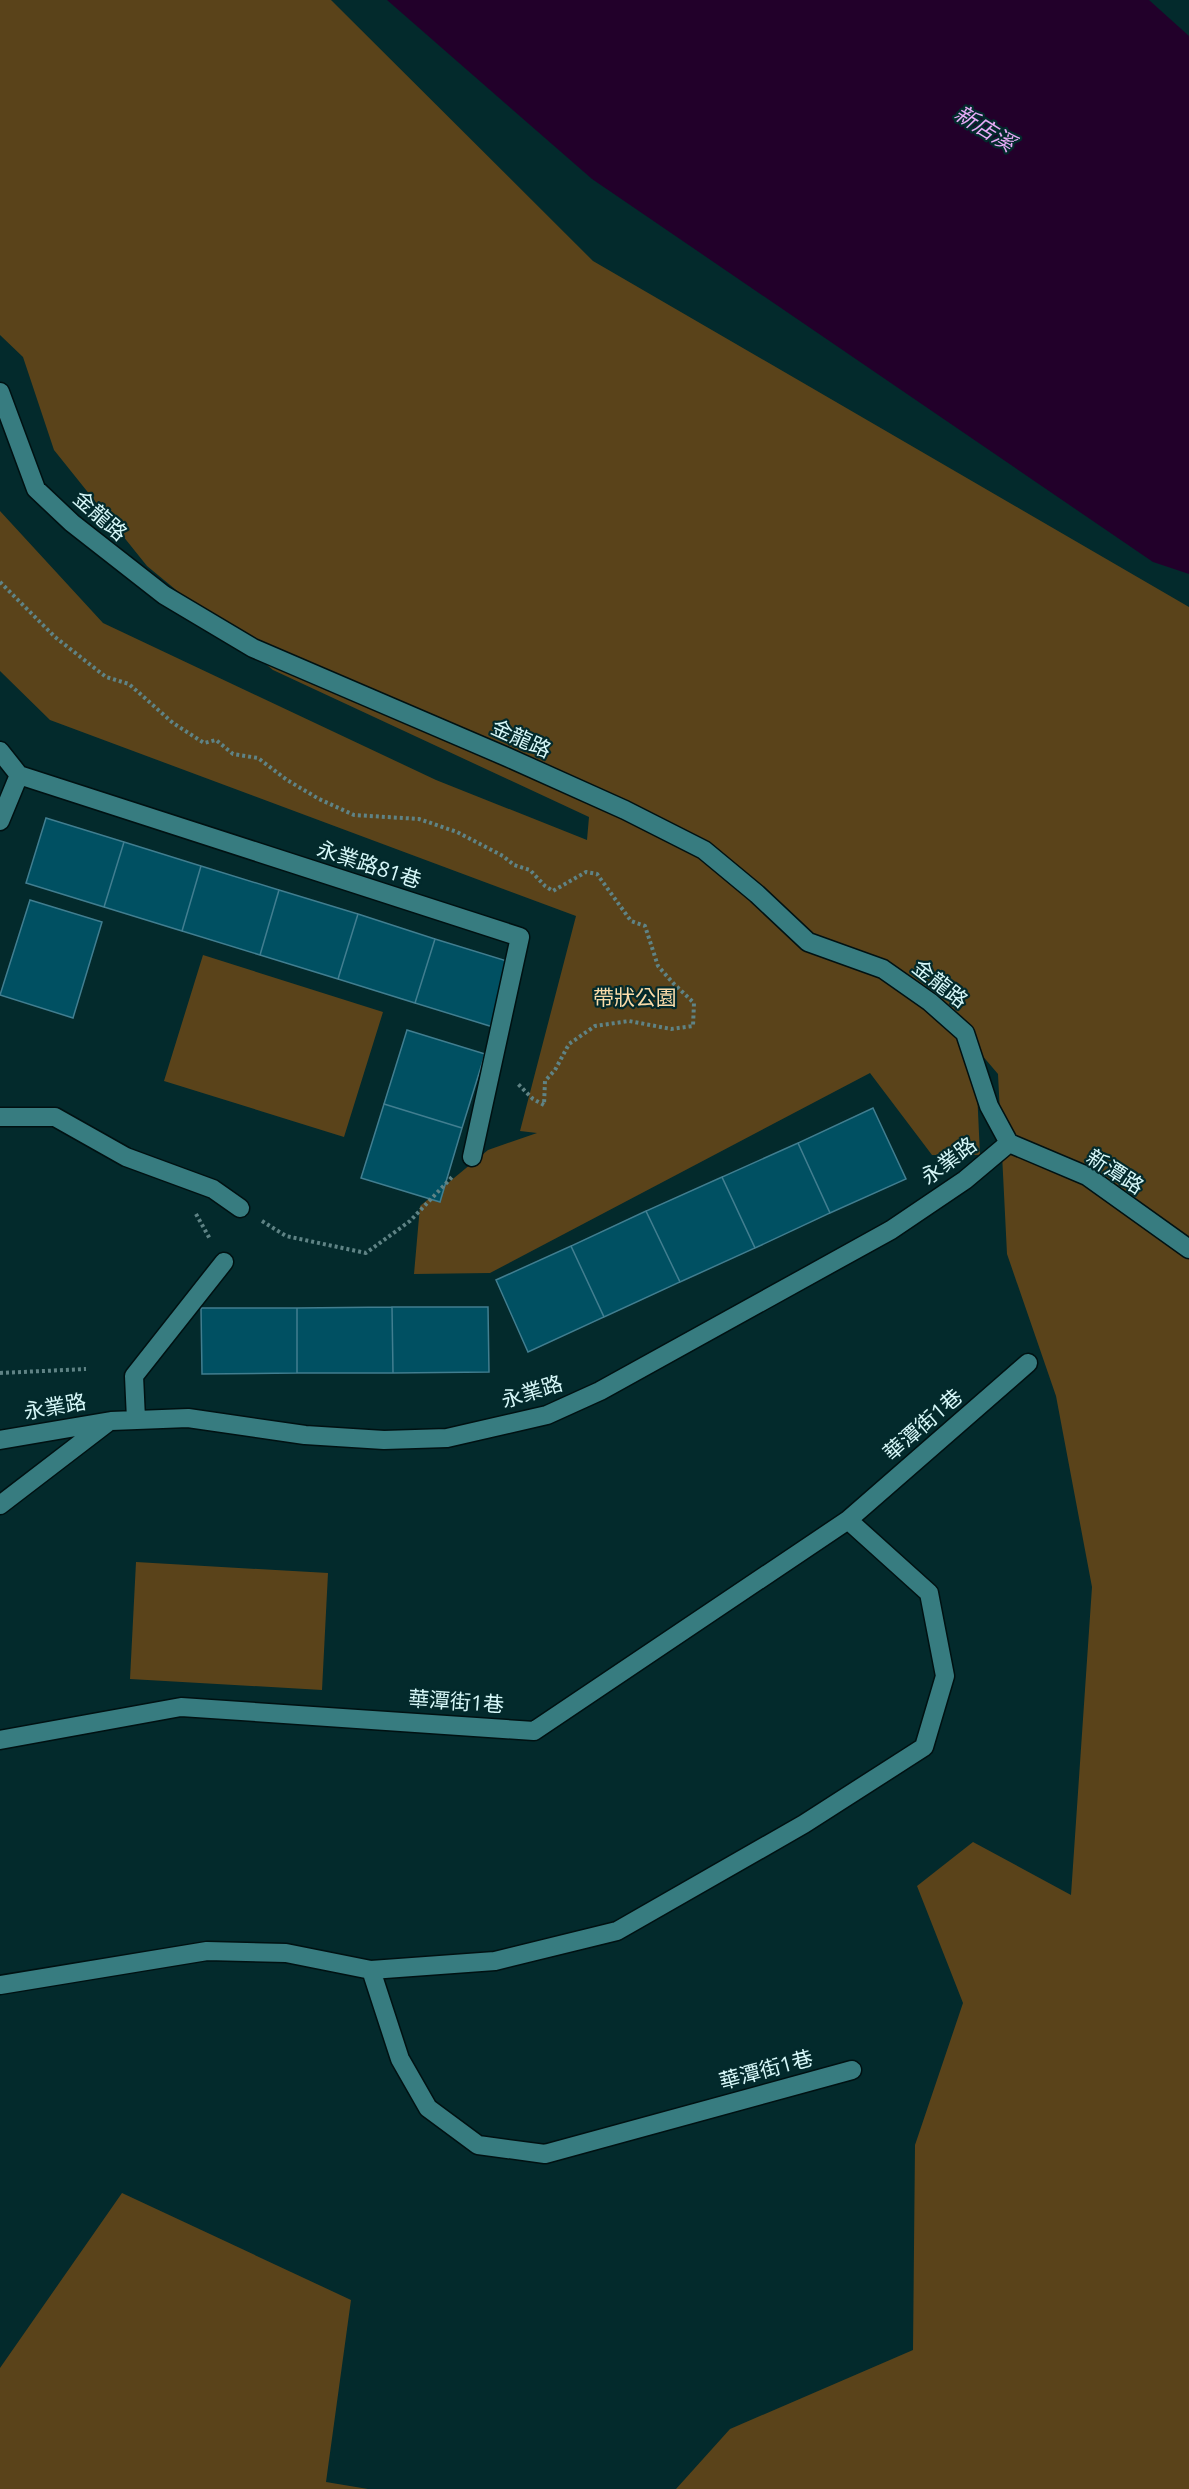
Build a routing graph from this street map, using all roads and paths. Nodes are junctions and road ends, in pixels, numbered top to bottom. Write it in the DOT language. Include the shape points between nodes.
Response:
graph roads {
  1 [pos="0,392"];
  2 [pos="0,582"];
  3 [pos="0,751"];
  4 [pos="19,775"];
  5 [pos="0,820"];
  6 [pos="493,1059"];
  7 [pos="0,1117"];
  8 [pos="1009,1143"];
  9 [pos="472,1157"];
  10 [pos="240,1208"];
  11 [pos="1189,1250"];
  12 [pos="224,1262"];
  13 [pos="1028,1363"];
  14 [pos="86,1370"];
  15 [pos="0,1373"];
  16 [pos="136,1419"];
  17 [pos="111,1420"];
  18 [pos="0,1440"];
  19 [pos="0,1505"];
  20 [pos="848,1520"];
  21 [pos="0,1740"];
  22 [pos="371,1970"];
  23 [pos="0,1985"];
  24 [pos="852,2070"];
  1 -- 8 [label="street, 金龍路" via="36,489 72,524 164,595 254,648 517,761 704,850 808,942 883,969 930,1002 965,1033 989,1106"];
  2 -- 6 [label="path" via="55,637 106,677 129,684 173,723 204,743 216,740 233,754 258,758 287,780 354,815 419,819 457,832 530,870 553,891 586,872 597,874 631,921 645,926 658,966 694,1003 693,1026 671,1029 629,1021 595,1026 569,1044 545,1081 544,1105"];
  3 -- 4 [label="street"];
  4 -- 5 [label="street"];
  4 -- 6 [label="street, 永業路81巷" via="520,937"];
  6 -- 9 [label="street, 永業路81巷"];
  7 -- 10 [label="street" via="55,1118 126,1157 213,1189"];
  8 -- 11 [label="street, 新潭路" via="1087,1176"];
  8 -- 16 [label="street, 永業路" via="965,1180 891,1230 600,1391 547,1415 447,1438 384,1440 305,1435 188,1418"];
  9 -- 10 [label="path" via="410,1221 366,1253 286,1236"];
  12 -- 16 [label="street" via="134,1376"];
  13 -- 20 [label="street, 華潭街1巷"];
  14 -- 15 [label="path"];
  16 -- 17 [label="street, 永業路"];
  17 -- 18 [label="street, 永業路"];
  17 -- 19 [label="street"];
  20 -- 21 [label="street, 華潭街1巷" via="534,1731 181,1707"];
  20 -- 22 [label="street" via="929,1593 945,1676 924,1747 804,1824 617,1931 495,1961"];
  22 -- 23 [label="street" via="286,1953 207,1951"];
  22 -- 24 [label="street, 華潭街1巷" via="400,2060 428,2108 478,2145 545,2154"];
}
